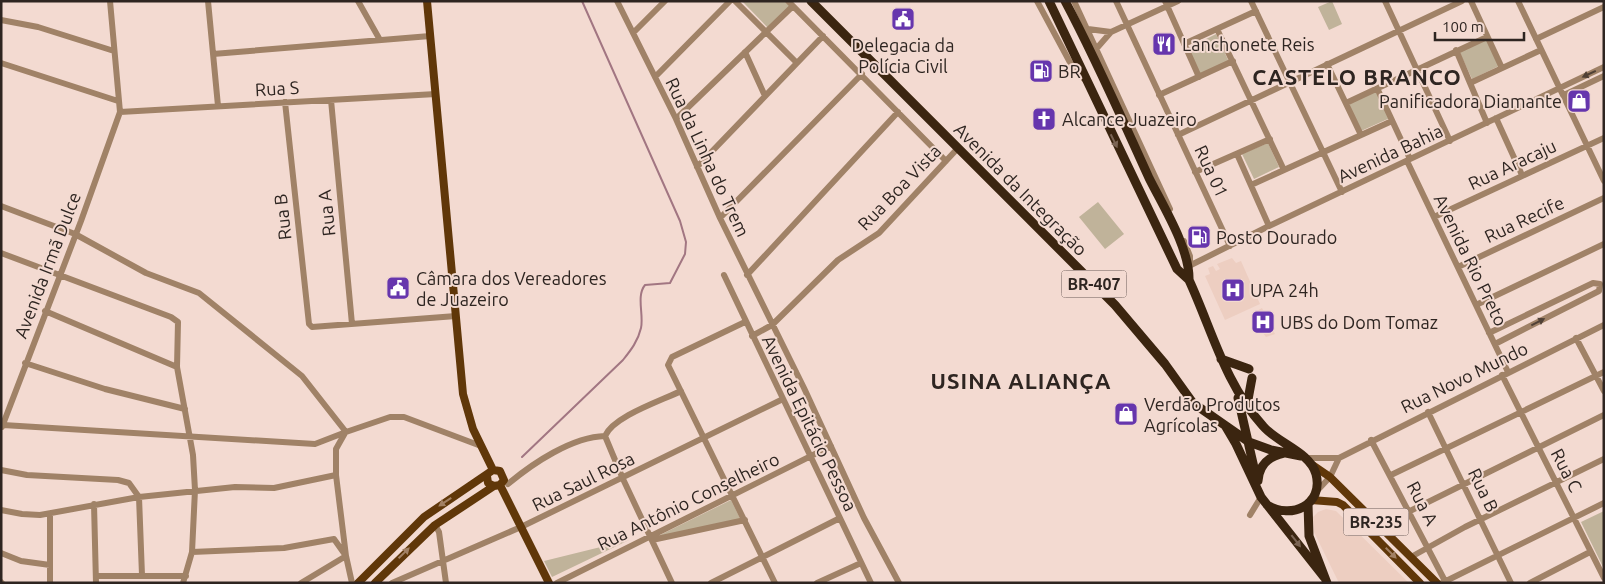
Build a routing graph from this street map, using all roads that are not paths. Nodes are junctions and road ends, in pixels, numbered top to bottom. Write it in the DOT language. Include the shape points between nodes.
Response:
graph roads {
  1 [pos="110,1"];
  2 [pos="208,1"];
  3 [pos="358,1"];
  4 [pos="427,1"];
  5 [pos="617,1"];
  6 [pos="665,1"];
  7 [pos="730,1"];
  8 [pos="735,1"];
  9 [pos="811,1"];
  10 [pos="1037,1"];
  11 [pos="1049,1"];
  12 [pos="1065,1"];
  13 [pos="1074,1"];
  14 [pos="1116,1"];
  15 [pos="1178,1"];
  16 [pos="1251,1"];
  17 [pos="1385,1"];
  18 [pos="1462,1"];
  19 [pos="1471,1"];
  20 [pos="1518,1"];
  21 [pos="791,3"];
  22 [pos="1166,4"];
  23 [pos="1604,7"];
  24 [pos="1256,11"];
  25 [pos="1,20"];
  26 [pos="1126,25"];
  27 [pos="1088,29"];
  28 [pos="1217,29"];
  29 [pos="1398,31"];
  30 [pos="766,32"];
  31 [pos="1111,32"];
  32 [pos="634,33"];
  33 [pos="430,36"];
  34 [pos="823,36"];
  35 [pos="1487,37"];
  36 [pos="1536,39"];
  37 [pos="380,40"];
  38 [pos="1184,44"];
  39 [pos="1097,48"];
  40 [pos="1456,50"];
  41 [pos="1541,50"];
  42 [pos="114,51"];
  43 [pos="745,52"];
  44 [pos="213,54"];
  45 [pos="1233,61"];
  46 [pos="1,63"];
  47 [pos="797,63"];
  48 [pos="1327,64"];
  49 [pos="1604,67"];
  50 [pos="1502,68"];
  51 [pos="1416,69"];
  52 [pos="862,74"];
  53 [pos="1604,76"];
  54 [pos="655,77"];
  55 [pos="1199,77"];
  56 [pos="1086,82"];
  57 [pos="1290,82"];
  58 [pos="1470,83"];
  59 [pos="1378,88"];
  60 [pos="1561,88"];
  61 [pos="436,94"];
  62 [pos="1159,95"];
  63 [pos="1564,95"];
  64 [pos="765,96"];
  65 [pos="330,100"];
  66 [pos="1252,100"];
  67 [pos="118,101"];
  68 [pos="284,102"];
  69 [pos="1346,103"];
  70 [pos="218,106"];
  71 [pos="120,112"];
  72 [pos="898,112"];
  73 [pos="1496,118"];
  74 [pos="676,119"];
  75 [pos="1392,121"];
  76 [pos="1487,123"];
  77 [pos="1178,134"];
  78 [pos="1361,135"];
  79 [pos="1604,138"];
  80 [pos="1270,140"];
  81 [pos="1450,141"];
  82 [pos="1587,146"];
  83 [pos="958,148"];
  84 [pos="1323,153"];
  85 [pos="1237,154"];
  86 [pos="1408,160"];
  87 [pos="946,161"];
  88 [pos="697,167"];
  89 [pos="1284,170"];
  90 [pos="1196,172"];
  91 [pos="1522,175"];
  92 [pos="1604,181"];
  93 [pos="1251,185"];
  94 [pos="1342,192"];
  95 [pos="1604,198"];
  96 [pos="1,206"];
  97 [pos="1434,217"];
  98 [pos="720,218"];
  99 [pos="1269,226"];
  100 [pos="76,234"];
  101 [pos="1604,244"];
  102 [pos="1230,246"];
  103 [pos="1,252"];
  104 [pos="1190,266"];
  105 [pos="1458,267"];
  106 [pos="60,274"];
  107 [pos="724,275"];
  108 [pos="746,275"];
  109 [pos="1189,280"];
  110 [pos="1556,301"];
  111 [pos="1476,305"];
  112 [pos="1561,310"];
  113 [pos="45,311"];
  114 [pos="456,316"];
  115 [pos="745,322"];
  116 [pos="352,324"];
  117 [pos="1604,325"];
  118 [pos="772,326"];
  119 [pos="1489,333"];
  120 [pos="752,336"];
  121 [pos="1576,338"];
  122 [pos="1494,344"];
  123 [pos="1221,359"];
  124 [pos="25,362"];
  125 [pos="177,366"];
  126 [pos="1248,369"];
  127 [pos="1604,372"];
  128 [pos="1505,374"];
  129 [pos="1596,376"];
  130 [pos="1252,378"];
  131 [pos="1234,387"];
  132 [pos="680,391"];
  133 [pos="1604,391"];
  134 [pos="783,399"];
  135 [pos="1247,405"];
  136 [pos="185,409"];
  137 [pos="1428,412"];
  138 [pos="1522,413"];
  139 [pos="1604,415"];
  140 [pos="1224,424"];
  141 [pos="2,427"];
  142 [pos="346,432"];
  143 [pos="189,436"];
  144 [pos="605,436"];
  145 [pos="704,438"];
  146 [pos="1371,440"];
  147 [pos="1249,442"];
  148 [pos="482,446"];
  149 [pos="831,446"];
  150 [pos="1539,447"];
  151 [pos="1448,449"];
  152 [pos="1285,452"];
  153 [pos="812,458"];
  154 [pos="1339,458"];
  155 [pos="1604,458"];
  156 [pos="1306,459"];
  157 [pos="1,470"];
  158 [pos="494,470"];
  159 [pos="336,475"];
  160 [pos="1392,475"];
  161 [pos="487,476"];
  162 [pos="1258,477"];
  163 [pos="1330,477"];
  164 [pos="623,479"];
  165 [pos="1557,482"];
  166 [pos="1464,484"];
  167 [pos="501,485"];
  168 [pos="195,490"];
  169 [pos="1259,493"];
  170 [pos="732,496"];
  171 [pos="139,497"];
  172 [pos="1311,499"];
  173 [pos="1604,503"];
  174 [pos="94,504"];
  175 [pos="1267,505"];
  176 [pos="1,510"];
  177 [pos="1410,511"];
  178 [pos="50,514"];
  179 [pos="1250,514"];
  180 [pos="840,518"];
  181 [pos="1574,518"];
  182 [pos="1482,519"];
  183 [pos="745,520"];
  184 [pos="435,525"];
  185 [pos="521,528"];
  186 [pos="651,538"];
  187 [pos="1428,546"];
  188 [pos="192,552"];
  189 [pos="1590,552"];
  190 [pos="1,553"];
  191 [pos="1498,554"];
  192 [pos="346,556"];
  193 [pos="1411,556"];
  194 [pos="762,558"];
  195 [pos="444,562"];
  196 [pos="860,563"];
  197 [pos="50,565"];
  198 [pos="142,575"];
  199 [pos="1603,575"];
  200 [pos="186,576"];
  201 [pos="96,579"];
  202 [pos="1325,580"];
  203 [pos="1441,582"];
  204 [pos="50,583"];
  205 [pos="183,583"];
  206 [pos="301,583"];
  207 [pos="352,583"];
  208 [pos="358,583"];
  209 [pos="375,583"];
  210 [pos="392,583"];
  211 [pos="446,583"];
  212 [pos="549,583"];
  213 [pos="557,583"];
  214 [pos="672,583"];
  215 [pos="711,583"];
  216 [pos="775,583"];
  217 [pos="817,583"];
  218 [pos="871,583"];
  219 [pos="899,583"];
  220 [pos="1420,583"];
  221 [pos="1511,583"];
  222 [pos="1530,583"];
  1 -- 42 [label="street"];
  2 -- 44 [label="street"];
  3 -- 37 [label="street"];
  4 -- 33 [label="main road"];
  5 -- 32 [label="street, Rua da Linha do Trem"];
  6 -- 32 [label="street"];
  7 -- 54 [label="street"];
  8 -- 30 [label="street"];
  9 -- 83 [label="highway, Avenida da Integração / BR-407"];
  10 -- 56 [label="street" via="1073,68"];
  11 -- 56 [label="highway"];
  12 -- 104 [label="highway"];
  13 -- 27 [label="street"];
  14 -- 26 [label="street, Rua 01"];
  15 -- 22 [label="street"];
  16 -- 24 [label="street"];
  17 -- 29 [label="street"];
  18 -- 29 [label="street"];
  19 -- 35 [label="street"];
  20 -- 36 [label="street"];
  21 -- 30 [label="street"];
  21 -- 34 [label="street"];
  22 -- 26 [label="street"];
  22 -- 38 [label="street"];
  23 -- 36 [label="street"];
  24 -- 28 [label="street"];
  24 -- 57 [label="street"];
  25 -- 42 [label="street"];
  26 -- 31 [label="street"];
  26 -- 62 [label="street, Rua 01"];
  27 -- 31 [label="street"];
  27 -- 39 [label="street"];
  28 -- 38 [label="street"];
  28 -- 45 [label="street"];
  29 -- 48 [label="street"];
  29 -- 51 [label="street"];
  30 -- 43 [label="street"];
  30 -- 47 [label="street"];
  31 -- 39 [label="street"];
  32 -- 54 [label="street, Rua da Linha do Trem"];
  33 -- 37 [label="street"];
  33 -- 61 [label="main road"];
  34 -- 47 [label="street"];
  34 -- 52 [label="street"];
  35 -- 40 [label="street"];
  35 -- 50 [label="street"];
  36 -- 41 [label="street"];
  37 -- 44 [label="street"];
  38 -- 55 [label="street"];
  39 -- 104 [label="street" via="1189,251"];
  40 -- 51 [label="street"];
  40 -- 58 [label="street"];
  41 -- 50 [label="street"];
  41 -- 60 [label="street"];
  42 -- 67 [label="street"];
  43 -- 64 [label="street"];
  43 -- 74 [label="street"];
  44 -- 70 [label="street"];
  45 -- 55 [label="street"];
  45 -- 66 [label="street"];
  46 -- 67 [label="street"];
  47 -- 64 [label="street"];
  48 -- 57 [label="street"];
  48 -- 69 [label="street"];
  49 -- 60 [label="street, Avenida Bahia, one-way"];
  50 -- 58 [label="street"];
  51 -- 59 [label="street"];
  51 -- 81 [label="street"];
  52 -- 72 [label="street"];
  52 -- 98 [label="street"];
  53 -- 63 [label="street"];
  54 -- 74 [label="street, Rua da Linha do Trem"];
  55 -- 62 [label="street"];
  56 -- 109 [label="highway, one-way" via="1177,269"];
  57 -- 66 [label="street"];
  57 -- 84 [label="street"];
  58 -- 76 [label="street"];
  59 -- 69 [label="street"];
  59 -- 75 [label="street, Avenida Rio Preto"];
  60 -- 63 [label="street"];
  60 -- 73 [label="street, Avenida Bahia"];
  61 -- 65 [label="street, Rua S"];
  61 -- 114 [label="main road"];
  62 -- 77 [label="street, Rua 01"];
  63 -- 82 [label="street"];
  64 -- 88 [label="street"];
  65 -- 68 [label="street, Rua S"];
  65 -- 116 [label="street, Rua A"];
  66 -- 77 [label="street"];
  66 -- 80 [label="street"];
  67 -- 71 [label="street"];
  68 -- 70 [label="street, Rua S"];
  68 -- 116 [label="street, Rua B" via="307,314 312,327"];
  69 -- 78 [label="street"];
  70 -- 71 [label="street, Rua S"];
  71 -- 100 [label="street, Avenida Irmã Dulce"];
  72 -- 87 [label="street"];
  72 -- 108 [label="street"];
  73 -- 76 [label="street, Avenida Bahia"];
  73 -- 91 [label="street"];
  74 -- 88 [label="street, Rua da Linha do Trem"];
  75 -- 78 [label="street"];
  75 -- 86 [label="street, Avenida Rio Preto"];
  76 -- 81 [label="street, Avenida Bahia"];
  77 -- 90 [label="street, Rua 01"];
  78 -- 84 [label="street"];
  79 -- 82 [label="street, Rua Aracaju"];
  80 -- 85 [label="street"];
  80 -- 89 [label="street"];
  81 -- 86 [label="street, Avenida Bahia"];
  82 -- 91 [label="street, Rua Aracaju"];
  82 -- 92 [label="street"];
  83 -- 87 [label="street, Rua Boa Vista"];
  83 -- 140 [label="highway, Avenida da Integração / BR-407" via="1115,305 1193,402"];
  84 -- 89 [label="street"];
  84 -- 94 [label="street"];
  85 -- 90 [label="street"];
  85 -- 93 [label="street"];
  86 -- 94 [label="street, Avenida Bahia"];
  86 -- 97 [label="street, Avenida Rio Preto"];
  87 -- 118 [label="street, Rua Boa Vista" via="879,233 824,272"];
  88 -- 98 [label="street, Rua da Linha do Trem"];
  89 -- 93 [label="street"];
  90 -- 102 [label="street, Rua 01"];
  91 -- 97 [label="street, Rua Aracaju"];
  93 -- 99 [label="street"];
  94 -- 99 [label="street, Avenida Bahia"];
  95 -- 105 [label="street, Rua Recife"];
  96 -- 100 [label="street"];
  97 -- 105 [label="street, Avenida Rio Preto"];
  98 -- 108 [label="street, Rua da Linha do Trem"];
  99 -- 102 [label="street, Avenida Bahia"];
  100 -- 106 [label="street, Avenida Irmã Dulce"];
  100 -- 142 [label="street" via="146,272 199,293 302,376"];
  101 -- 111 [label="street"];
  102 -- 104 [label="street, Avenida Bahia"];
  103 -- 106 [label="street"];
  104 -- 109 [label="highway"];
  105 -- 111 [label="street, Avenida Rio Preto"];
  106 -- 113 [label="street, Avenida Irmã Dulce"];
  106 -- 125 [label="street" via="175,319 179,326"];
  107 -- 115 [label="street, Avenida Epitácio Pessoa"];
  108 -- 118 [label="street, Rua da Linha do Trem"];
  109 -- 123 [label="highway"];
  110 -- 112 [label="street"];
  110 -- 112 [label="street" via="1594,282 1600,284 1599,291"];
  110 -- 119 [label="street"];
  111 -- 119 [label="street, Avenida Rio Preto"];
  122 -- 112 [label="street, one-way"];
  113 -- 124 [label="street, Avenida Irmã Dulce"];
  113 -- 125 [label="street"];
  114 -- 116 [label="street"];
  114 -- 148 [label="main road" via="465,405"];
  115 -- 120 [label="street, Avenida Epitácio Pessoa"];
  115 -- 132 [label="street" via="672,357 668,365"];
  117 -- 121 [label="street, Rua Novo Mundo"];
  118 -- 120 [label="street, Rua Boa Vista"];
  118 -- 149 [label="street, Rua da Linha do Trem"];
  119 -- 122 [label="street, Avenida Rio Preto"];
  120 -- 134 [label="street, Avenida Epitácio Pessoa"];
  121 -- 128 [label="street, Rua Novo Mundo"];
  121 -- 129 [label="street"];
  122 -- 128 [label="street, Avenida Rio Preto"];
  123 -- 126 [label="highway"];
  123 -- 131 [label="highway"];
  124 -- 136 [label="street" via="105,389"];
  124 -- 141 [label="street, Avenida Irmã Dulce"];
  125 -- 136 [label="street"];
  127 -- 129 [label="street"];
  128 -- 137 [label="street, Rua Novo Mundo"];
  128 -- 138 [label="street, Rua C"];
  129 -- 133 [label="street"];
  129 -- 138 [label="street"];
  130 -- 135 [label="highway"];
  131 -- 135 [label="highway"];
  131 -- 147 [label="highway"];
  132 -- 144 [label="street" via="624,417"];
  132 -- 145 [label="street"];
  134 -- 145 [label="street, Rua Saul Rosa"];
  134 -- 153 [label="street, Avenida Epitácio Pessoa"];
  135 -- 156 [label="highway" via="1263,427"];
  136 -- 143 [label="street"];
  137 -- 146 [label="street, Rua Novo Mundo"];
  137 -- 151 [label="street, Rua B"];
  138 -- 150 [label="street, Rua C"];
  138 -- 151 [label="street"];
  139 -- 150 [label="street"];
  140 -- 147 [label="highway, Avenida da Integração"];
  140 -- 169 [label="highway"];
  141 -- 143 [label="street"];
  142 -- 143 [label="street" via="316,444"];
  142 -- 148 [label="street" via="390,417 404,417"];
  142 -- 159 [label="street" via="336,449"];
  143 -- 168 [label="street"];
  144 -- 164 [label="street"];
  144 -- 167 [label="street" via="587,438"];
  145 -- 164 [label="street, Rua Saul Rosa"];
  145 -- 170 [label="street"];
  146 -- 154 [label="street, Rua Novo Mundo"];
  146 -- 160 [label="street, Rua A"];
  147 -- 152 [label="highway"];
  147 -- 162 [label="highway" via="1252,468"];
  148 -- 158 [label="main road"];
  149 -- 153 [label="street, Rua Antônio Conselheiro"];
  149 -- 219 [label="street, Rua da Linha do Trem"];
  150 -- 165 [label="street, Rua C"];
  150 -- 166 [label="street"];
  151 -- 160 [label="street"];
  151 -- 166 [label="street, Rua B"];
  152 -- 156 [label="highway"];
  152 -- 162 [label="highway" via="1267,460"];
  153 -- 170 [label="street, Rua Antônio Conselheiro"];
  153 -- 180 [label="street, Avenida Epitácio Pessoa"];
  154 -- 156 [label="street"];
  154 -- 163 [label="street"];
  155 -- 165 [label="street"];
  156 -- 163 [label="main road, BR-235"];
  156 -- 172 [label="highway" via="1316,473"];
  157 -- 171 [label="street" via="27,475 124,480"];
  158 -- 161 [label="main road"];
  158 -- 167 [label="main road" via="503,474"];
  159 -- 168 [label="street" via="274,488"];
  159 -- 192 [label="street"];
  160 -- 177 [label="street, Rua A"];
  161 -- 167 [label="main road" via="488,483"];
  161 -- 208 [label="main road, one-way" via="424,517"];
  162 -- 169 [label="highway"];
  163 -- 172 [label="street"];
  163 -- 193 [label="main road, BR-235"];
  164 -- 185 [label="street, Rua Saul Rosa"];
  164 -- 186 [label="street"];
  165 -- 181 [label="street, Rua C"];
  165 -- 182 [label="street"];
  166 -- 177 [label="street"];
  166 -- 182 [label="street, Rua B"];
  167 -- 184 [label="main road"];
  167 -- 185 [label="main road"];
  168 -- 171 [label="street"];
  168 -- 188 [label="street"];
  169 -- 175 [label="highway"];
  169 -- 179 [label="street"];
  170 -- 183 [label="street"];
  170 -- 186 [label="street, Rua Antônio Conselheiro"];
  171 -- 174 [label="street"];
  171 -- 198 [label="street"];
  172 -- 175 [label="highway" via="1292,512"];
  172 -- 202 [label="highway" via="1309,536"];
  172 -- 220 [label="main road, BR-235, one-way" via="1343,505"];
  173 -- 181 [label="street"];
  174 -- 178 [label="street"];
  174 -- 201 [label="street"];
  175 -- 202 [label="highway, one-way"];
  176 -- 178 [label="street"];
  177 -- 187 [label="street, Rua A"];
  178 -- 197 [label="street"];
  180 -- 194 [label="street"];
  180 -- 196 [label="street, Avenida Epitácio Pessoa"];
  181 -- 189 [label="street, Rua C"];
  181 -- 191 [label="street"];
  182 -- 187 [label="street"];
  182 -- 191 [label="street, Rua B"];
  183 -- 186 [label="street, Rua Antônio Conselheiro"];
  183 -- 194 [label="street"];
  184 -- 195 [label="street"];
  209 -- 184 [label="main road, one-way"];
  185 -- 195 [label="street, Rua Saul Rosa"];
  185 -- 212 [label="main road"];
  186 -- 213 [label="street, Rua Antônio Conselheiro"];
  186 -- 214 [label="street"];
  187 -- 193 [label="street"];
  187 -- 203 [label="street, Rua A"];
  188 -- 192 [label="street" via="284,548 331,539 336,540"];
  188 -- 200 [label="street"];
  189 -- 199 [label="street, Rua C"];
  189 -- 222 [label="street"];
  190 -- 197 [label="street" via="20,561"];
  191 -- 203 [label="street"];
  191 -- 221 [label="street, Rua B"];
  192 -- 206 [label="street"];
  192 -- 207 [label="street"];
  193 -- 203 [label="main road, BR-235"];
  194 -- 215 [label="street"];
  194 -- 216 [label="street"];
  195 -- 210 [label="street, Rua Saul Rosa"];
  195 -- 211 [label="street"];
  196 -- 217 [label="street"];
  196 -- 218 [label="street, Avenida Epitácio Pessoa"];
  197 -- 204 [label="street"];
  198 -- 200 [label="street"];
  198 -- 201 [label="street"];
  200 -- 205 [label="street"];
}
